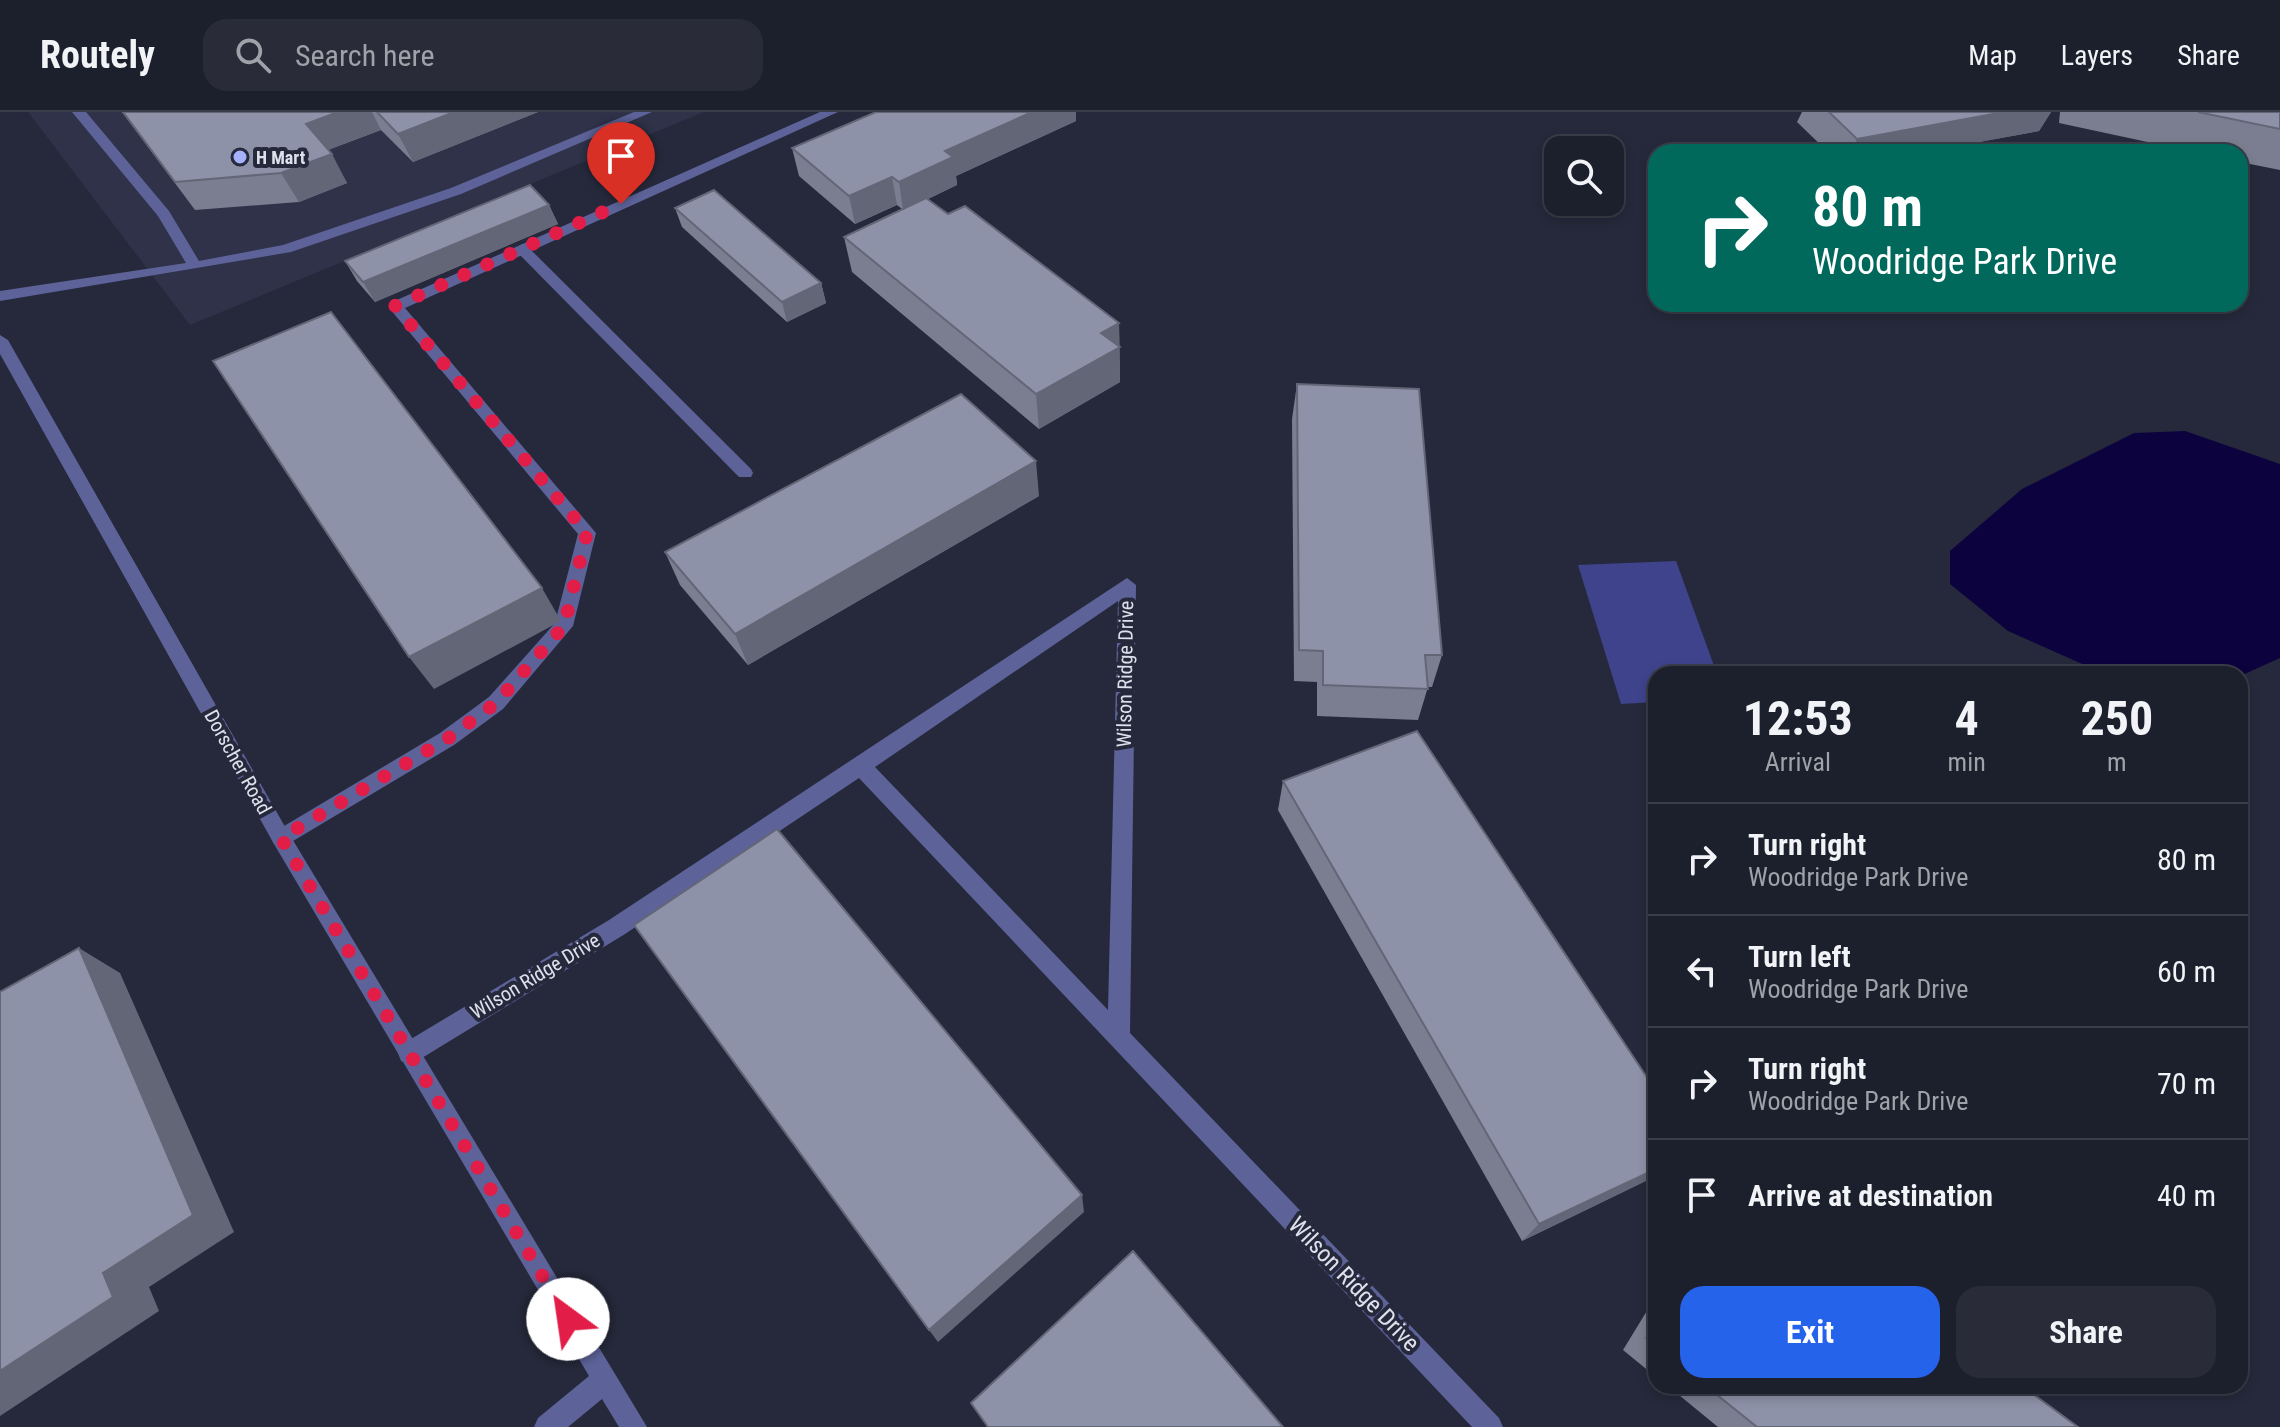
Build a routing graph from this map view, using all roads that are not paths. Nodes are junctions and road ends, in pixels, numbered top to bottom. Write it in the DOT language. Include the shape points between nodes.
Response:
graph roads {
  1 [pos="79,112"];
  2 [pos="645,112"];
  3 [pos="831,112"];
  4 [pos="522,249"];
  5 [pos="195,266"];
  6 [pos="0,296"];
  7 [pos="0,340"];
  8 [pos="745,473"];
  9 [pos="861,766"];
  10 [pos="281,838"];
  11 [pos="1119,1037"];
  12 [pos="409,1053"];
  13 [pos="605,1380"];
  14 [pos="547,1427"];
  15 [pos="634,1427"];
  16 [pos="1490,1427"];
  1 -- 5 [label="street" via="164,214"];
  2 -- 5 [label="street" via="442,196 286,249"];
  3 -- 4 [label="street"];
  4 -- 8 [label="street"];
  4 -- 10 [label="street" via="395,306 587,533 564,626 496,703 447,739"];
  5 -- 6 [label="street"];
  7 -- 10 [label="street, Dorscher Road"];
  9 -- 11 [label="street, Wilson Ridge Drive"];
  9 -- 11 [label="street, Wilson Ridge Drive" via="1127,585"];
  9 -- 12 [label="street, Wilson Ridge Drive" via="617,927"];
  10 -- 12 [label="street, Dorscher Road"];
  11 -- 16 [label="street, Wilson Ridge Drive"];
  12 -- 13 [label="street, Dorscher Road"];
  13 -- 14 [label="street"];
  13 -- 15 [label="street, Dorscher Road"];
}
